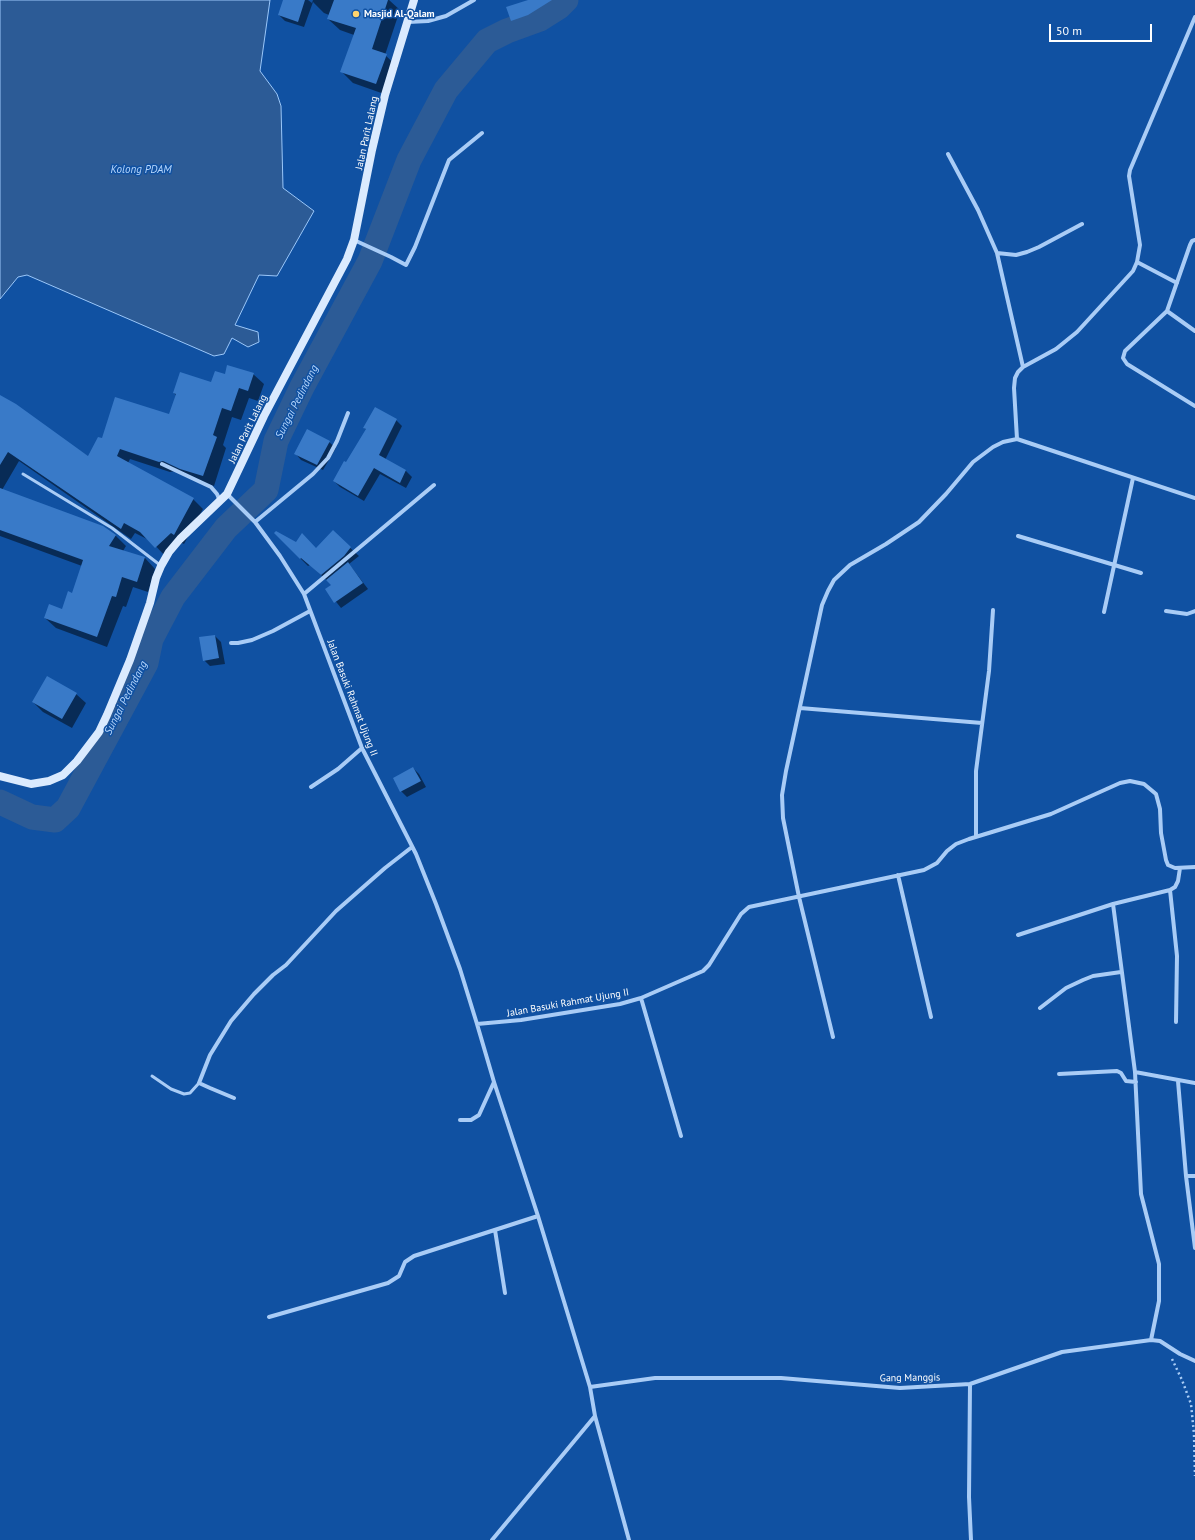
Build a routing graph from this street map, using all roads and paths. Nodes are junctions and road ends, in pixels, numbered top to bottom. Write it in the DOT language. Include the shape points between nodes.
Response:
graph roads {
  1 [pos="414,0"];
  2 [pos="474,0"];
  3 [pos="1195,17"];
  4 [pos="407,22"];
  5 [pos="482,133"];
  6 [pos="948,154"];
  7 [pos="1082,224"];
  8 [pos="354,240"];
  9 [pos="1195,240"];
  10 [pos="997,253"];
  11 [pos="1137,262"];
  12 [pos="1177,283"];
  13 [pos="1167,311"];
  14 [pos="1195,330"];
  15 [pos="1022,367"];
  16 [pos="1195,406"];
  17 [pos="348,413"];
  18 [pos="1017,439"];
  19 [pos="162,464"];
  20 [pos="23,474"];
  21 [pos="1133,478"];
  22 [pos="434,485"];
  23 [pos="227,494"];
  24 [pos="1195,498"];
  25 [pos="220,502"];
  26 [pos="255,522"];
  27 [pos="1018,536"];
  28 [pos="1114,564"];
  29 [pos="161,566"];
  30 [pos="1141,573"];
  31 [pos="304,594"];
  32 [pos="993,610"];
  33 [pos="310,611"];
  34 [pos="1166,611"];
  35 [pos="1195,611"];
  36 [pos="1104,612"];
  37 [pos="231,643"];
  38 [pos="800,708"];
  39 [pos="982,723"];
  40 [pos="362,748"];
  41 [pos="0,776"];
  42 [pos="311,787"];
  43 [pos="976,837"];
  44 [pos="412,847"];
  45 [pos="1195,867"];
  46 [pos="1180,868"];
  47 [pos="898,875"];
  48 [pos="1170,890"];
  49 [pos="799,896"];
  50 [pos="1113,904"];
  51 [pos="1018,935"];
  52 [pos="1121,972"];
  53 [pos="641,998"];
  54 [pos="1040,1008"];
  55 [pos="931,1018"];
  56 [pos="1176,1022"];
  57 [pos="478,1024"];
  58 [pos="834,1038"];
  59 [pos="1135,1072"];
  60 [pos="1058,1074"];
  61 [pos="152,1076"];
  62 [pos="1178,1081"];
  63 [pos="200,1082"];
  64 [pos="494,1082"];
  65 [pos="1136,1082"];
  66 [pos="1195,1083"];
  67 [pos="234,1098"];
  68 [pos="460,1120"];
  69 [pos="681,1136"];
  70 [pos="1186,1176"];
  71 [pos="1195,1176"];
  72 [pos="538,1216"];
  73 [pos="495,1230"];
  74 [pos="1195,1248"];
  75 [pos="505,1293"];
  76 [pos="269,1317"];
  77 [pos="1151,1340"];
  78 [pos="1167,1346"];
  79 [pos="1195,1361"];
  80 [pos="970,1384"];
  81 [pos="590,1387"];
  82 [pos="595,1416"];
  83 [pos="1195,1476"];
  84 [pos="492,1540"];
  85 [pos="629,1540"];
  86 [pos="971,1540"];
  1 -- 4 [label="street, Jalan Parit Lalang"];
  2 -- 4 [label="street" via="446,16 428,21"];
  3 -- 11 [label="street" via="1130,170 1140,245"];
  4 -- 8 [label="street, Jalan Parit Lalang" via="383,102"];
  5 -- 8 [label="street" via="449,160 406,265"];
  6 -- 10 [label="street" via="978,210"];
  7 -- 10 [label="street" via="1027,252 1016,255"];
  8 -- 23 [label="street, Jalan Parit Lalang" via="342,270 264,416"];
  9 -- 12 [label="street" via="1190,245"];
  10 -- 15 [label="street"];
  11 -- 12 [label="street"];
  11 -- 15 [label="street" via="1133,271 1077,332 1056,349"];
  12 -- 13 [label="street"];
  13 -- 14 [label="street"];
  13 -- 16 [label="street" via="1125,351 1123,358 1127,364"];
  15 -- 18 [label="street" via="1015,378 1014,388"];
  17 -- 26 [label="street" via="328,458 313,474"];
  18 -- 21 [label="street"];
  18 -- 38 [label="street" via="993,447 973,462 919,522 850,565 834,580 822,605"];
  19 -- 25 [label="street" via="211,487"];
  20 -- 29 [label="lane" via="112,528"];
  21 -- 24 [label="street"];
  21 -- 28 [label="street"];
  22 -- 31 [label="street"];
  23 -- 25 [label="street, Jalan Parit Lalang"];
  23 -- 26 [label="street, Jalan Basuki Rahmat Ujung II"];
  25 -- 29 [label="street, Jalan Parit Lalang" via="180,539"];
  26 -- 31 [label="street, Jalan Basuki Rahmat Ujung II"];
  27 -- 28 [label="street"];
  28 -- 30 [label="street"];
  28 -- 36 [label="street"];
  29 -- 41 [label="street, Jalan Parit Lalang" via="130,660 107,714 99,732 77,761 63,775 48,781 31,784"];
  31 -- 33 [label="street, Jalan Basuki Rahmat Ujung II"];
  32 -- 39 [label="street"];
  33 -- 37 [label="street" via="252,640"];
  33 -- 40 [label="street, Jalan Basuki Rahmat Ujung II"];
  34 -- 35 [label="street" via="1187,614"];
  38 -- 39 [label="street"];
  38 -- 49 [label="street" via="782,794 783,818"];
  39 -- 43 [label="street" via="976,771"];
  40 -- 42 [label="street" via="338,770"];
  40 -- 44 [label="street, Jalan Basuki Rahmat Ujung II"];
  43 -- 46 [label="street, Jalan Basuki Rahmat Ujung II" via="1051,814 1120,783 1134,781 1156,794 1166,862 1172,867"];
  43 -- 47 [label="street, Jalan Basuki Rahmat Ujung II" via="956,844 931,867"];
  44 -- 57 [label="street, Jalan Basuki Rahmat Ujung II" via="436,904"];
  44 -- 63 [label="street" via="336,912 286,965 254,994 221,1036 210,1055"];
  45 -- 46 [label="street"];
  46 -- 48 [label="street" via="1178,881"];
  47 -- 49 [label="street, Jalan Basuki Rahmat Ujung II"];
  47 -- 55 [label="street"];
  48 -- 50 [label="street"];
  48 -- 56 [label="street" via="1177,956"];
  49 -- 53 [label="street, Jalan Basuki Rahmat Ujung II" via="749,907 703,971"];
  49 -- 58 [label="street"];
  50 -- 51 [label="street"];
  50 -- 52 [label="street"];
  52 -- 54 [label="street" via="1083,980 1066,988"];
  52 -- 59 [label="street"];
  53 -- 57 [label="street, Jalan Basuki Rahmat Ujung II" via="536,1018"];
  53 -- 69 [label="street"];
  57 -- 64 [label="street"];
  59 -- 62 [label="street"];
  59 -- 65 [label="street"];
  60 -- 65 [label="street" via="1117,1071 1126,1081"];
  61 -- 63 [label="lane" via="171,1089 184,1094 190,1093"];
  62 -- 66 [label="street"];
  62 -- 70 [label="street"];
  63 -- 67 [label="street"];
  64 -- 68 [label="street" via="479,1115 471,1120"];
  64 -- 72 [label="street"];
  65 -- 77 [label="street" via="1141,1194 1159,1264 1159,1301"];
  70 -- 71 [label="street"];
  70 -- 74 [label="street"];
  72 -- 73 [label="street"];
  72 -- 81 [label="street"];
  73 -- 75 [label="street"];
  73 -- 76 [label="street" via="410,1258 405,1262 399,1276 388,1283"];
  77 -- 78 [label="street, Gang Manggis" via="1160,1341"];
  77 -- 80 [label="street, Gang Manggis" via="1062,1352"];
  78 -- 79 [label="street, Gang Manggis"];
  78 -- 83 [label="path" via="1191,1404"];
  80 -- 81 [label="street, Gang Manggis" via="900,1388 781,1378 655,1378"];
  80 -- 86 [label="street"];
  81 -- 82 [label="street"];
  82 -- 84 [label="street"];
  82 -- 85 [label="street"];
}
